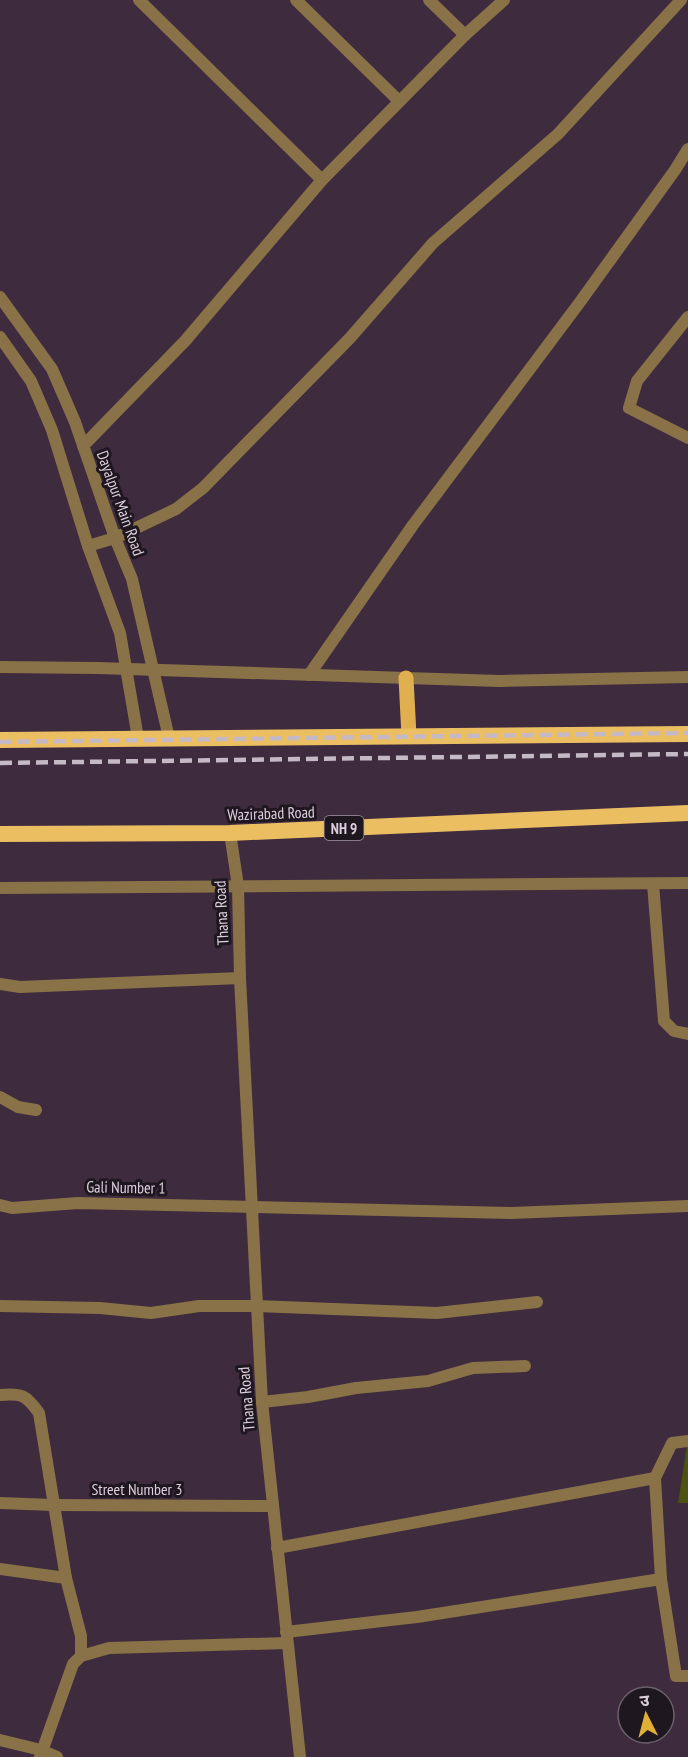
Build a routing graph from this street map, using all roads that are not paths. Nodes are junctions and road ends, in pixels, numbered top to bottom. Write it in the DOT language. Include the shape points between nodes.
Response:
graph roads {
  1 [pos="139,0"];
  2 [pos="296,0"];
  3 [pos="429,0"];
  4 [pos="504,0"];
  5 [pos="681,0"];
  6 [pos="465,35"];
  7 [pos="399,101"];
  8 [pos="688,149"];
  9 [pos="322,180"];
  10 [pos="0,297"];
  11 [pos="688,317"];
  12 [pos="0,337"];
  13 [pos="688,438"];
  14 [pos="83,446"];
  15 [pos="115,538"];
  16 [pos="88,546"];
  17 [pos="0,667"];
  18 [pos="126,669"];
  19 [pos="154,670"];
  20 [pos="309,675"];
  21 [pos="688,676"];
  22 [pos="406,678"];
  23 [pos="688,734"];
  24 [pos="409,736"];
  25 [pos="138,738"];
  26 [pos="169,738"];
  27 [pos="0,740"];
  28 [pos="688,813"];
  29 [pos="230,833"];
  30 [pos="0,834"];
  31 [pos="688,883"];
  32 [pos="653,884"];
  33 [pos="238,886"];
  34 [pos="0,888"];
  35 [pos="240,978"];
  36 [pos="0,984"];
  37 [pos="688,1034"];
  38 [pos="0,1097"];
  39 [pos="36,1110"];
  40 [pos="0,1205"];
  41 [pos="253,1206"];
  42 [pos="688,1206"];
  43 [pos="537,1302"];
  44 [pos="0,1306"];
  45 [pos="256,1306"];
  46 [pos="525,1366"];
  47 [pos="0,1395"];
  48 [pos="262,1402"];
  49 [pos="688,1441"];
  50 [pos="655,1478"];
  51 [pos="0,1503"];
  52 [pos="53,1505"];
  53 [pos="273,1506"];
  54 [pos="277,1548"];
  55 [pos="0,1569"];
  56 [pos="66,1578"];
  57 [pos="661,1579"];
  58 [pos="287,1638"];
  59 [pos="81,1656"];
  60 [pos="688,1677"];
  61 [pos="0,1740"];
  62 [pos="41,1753"];
  63 [pos="57,1757"];
  64 [pos="300,1757"];
  1 -- 9 [label="street"];
  2 -- 7 [label="street"];
  3 -- 6 [label="street"];
  4 -- 6 [label="street"];
  5 -- 15 [label="street" via="558,134 433,243 350,338 203,488 176,509"];
  6 -- 7 [label="street"];
  7 -- 9 [label="street"];
  8 -- 20 [label="street" via="580,302 413,525"];
  9 -- 14 [label="street" via="185,341"];
  10 -- 14 [label="street, Dayalpur Main Road" via="52,369"];
  11 -- 13 [label="street" via="637,381 628,408"];
  12 -- 16 [label="street" via="31,381 52,430"];
  14 -- 15 [label="street, Dayalpur Main Road"];
  15 -- 16 [label="street"];
  15 -- 19 [label="street, Dayalpur Main Road" via="132,579"];
  16 -- 18 [label="street" via="120,633"];
  17 -- 18 [label="street"];
  18 -- 19 [label="street"];
  18 -- 25 [label="street"];
  19 -- 20 [label="street"];
  19 -- 26 [label="street, Dayalpur Main Road"];
  20 -- 22 [label="street"];
  21 -- 22 [label="street" via="499,681"];
  22 -- 24 [label="main road"];
  23 -- 24 [label="highway"];
  24 -- 26 [label="highway"];
  25 -- 26 [label="highway"];
  25 -- 27 [label="highway"];
  28 -- 29 [label="highway, Wazirabad Road / NH 9"];
  29 -- 30 [label="highway, Wazirabad Road / NH 9"];
  29 -- 33 [label="street, Thana Road"];
  31 -- 32 [label="street"];
  32 -- 33 [label="street"];
  32 -- 37 [label="street" via="664,1021 674,1031"];
  33 -- 34 [label="street"];
  33 -- 35 [label="street, Thana Road"];
  35 -- 36 [label="street" via="20,987"];
  35 -- 41 [label="street, Thana Road"];
  38 -- 39 [label="street" via="18,1107"];
  40 -- 41 [label="street, Gali Number 1"];
  41 -- 42 [label="street, Gali Number 1" via="511,1214"];
  41 -- 45 [label="street, Thana Road"];
  43 -- 45 [label="street" via="437,1313"];
  44 -- 45 [label="street" via="151,1313 199,1306"];
  45 -- 48 [label="street, Thana Road"];
  46 -- 48 [label="street" via="473,1368 428,1381"];
  47 -- 52 [label="street" via="28,1398 39,1413"];
  48 -- 53 [label="street, Thana Road"];
  49 -- 50 [label="street" via="672,1443"];
  50 -- 54 [label="street"];
  50 -- 57 [label="street"];
  51 -- 52 [label="street, Street Number 3"];
  52 -- 53 [label="street, Street Number 3"];
  52 -- 56 [label="street"];
  53 -- 54 [label="street, Thana Road"];
  54 -- 58 [label="street, Thana Road"];
  55 -- 56 [label="street"];
  56 -- 59 [label="street" via="81,1636"];
  57 -- 58 [label="street"];
  57 -- 60 [label="street" via="676,1676"];
  58 -- 59 [label="street" via="109,1648"];
  58 -- 64 [label="street, Thana Road"];
  59 -- 62 [label="street" via="73,1664"];
  61 -- 62 [label="street"];
  62 -- 63 [label="street"];
}
